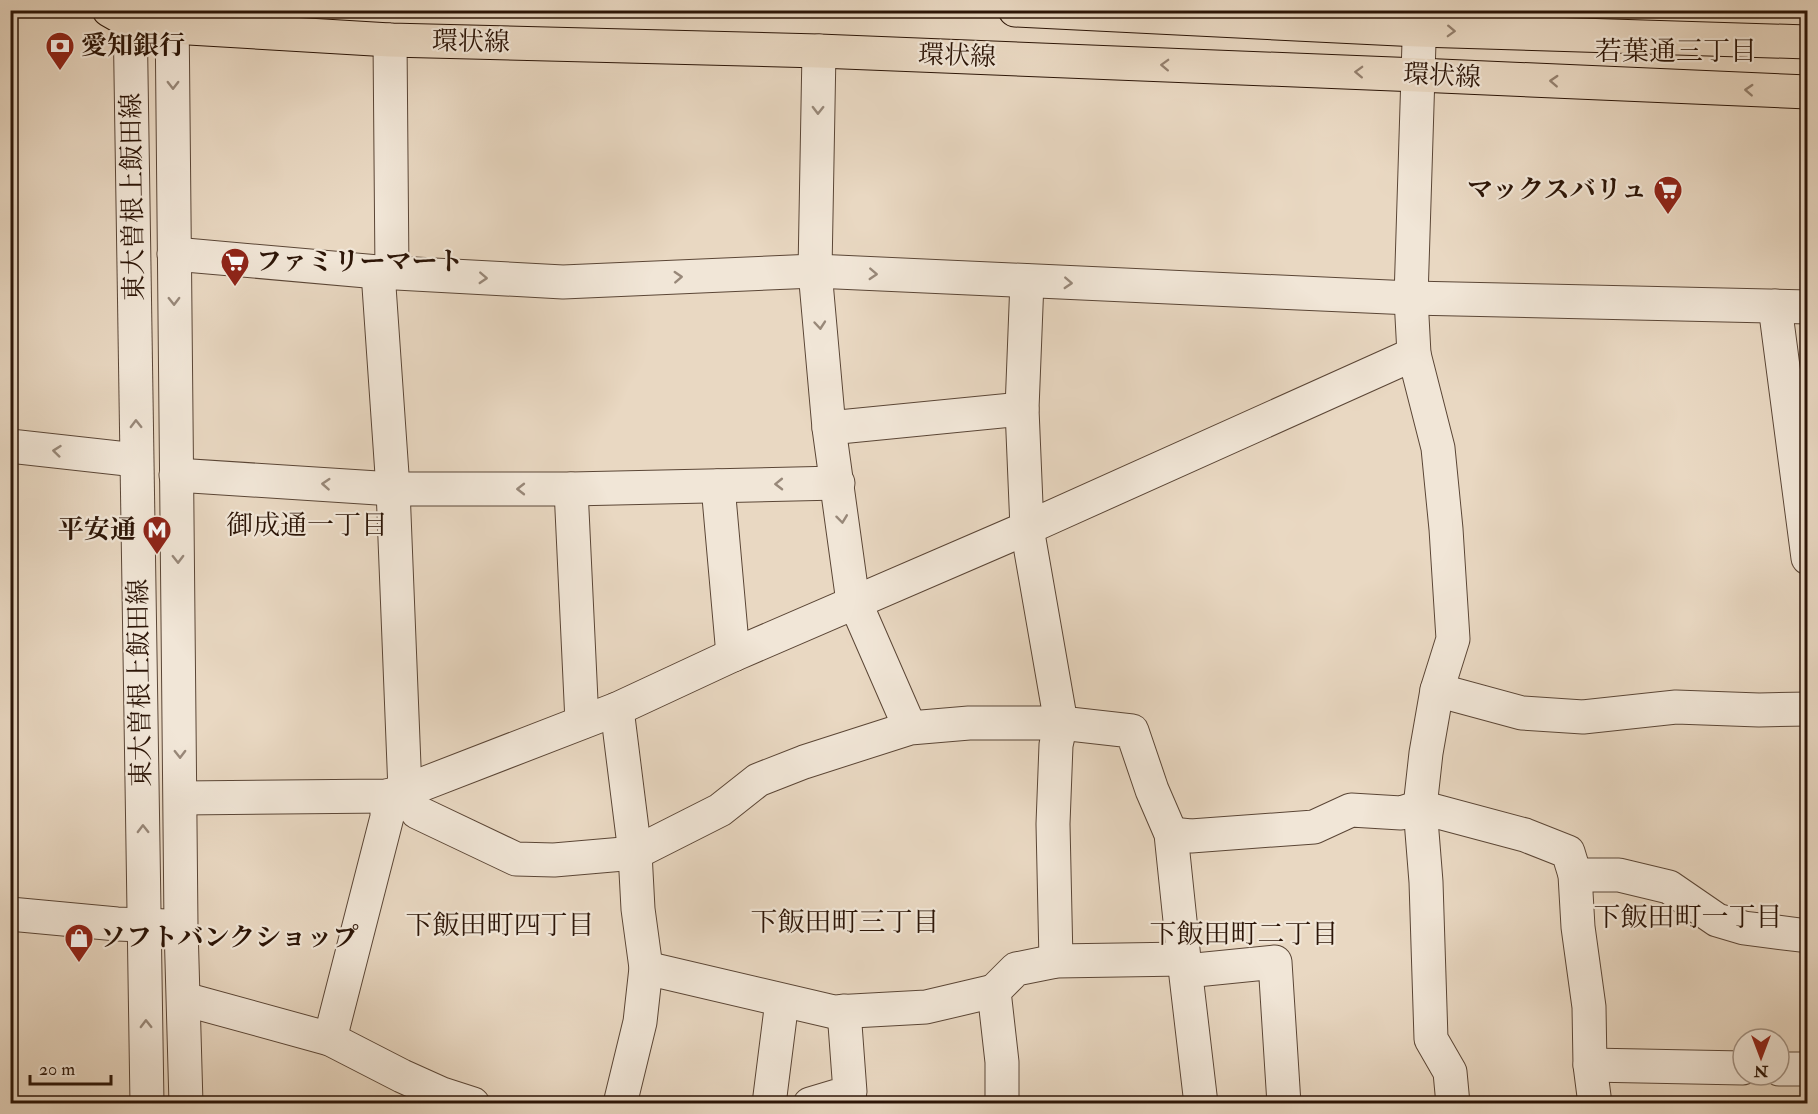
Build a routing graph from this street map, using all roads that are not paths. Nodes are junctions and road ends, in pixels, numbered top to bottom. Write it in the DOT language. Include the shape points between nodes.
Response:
graph roads {
  1 [pos="1015,10"];
  2 [pos="123,14"];
  3 [pos="172,19"];
  4 [pos="1420,20"];
  5 [pos="390,40"];
  6 [pos="1808,42"];
  7 [pos="819,51"];
  8 [pos="1418,75"];
  9 [pos="1808,92"];
  10 [pos="174,254"];
  11 [pos="815,271"];
  12 [pos="385,272"];
  13 [pos="1027,281"];
  14 [pos="1411,298"];
  15 [pos="1775,306"];
  16 [pos="1808,307"];
  17 [pos="1414,354"];
  18 [pos="1022,409"];
  19 [pos="829,428"];
  20 [pos="10,446"];
  21 [pos="136,460"];
  22 [pos="176,475"];
  23 [pos="838,483"];
  24 [pos="718,486"];
  25 [pos="393,489"];
  26 [pos="571,489"];
  27 [pos="1027,528"];
  28 [pos="1808,558"];
  29 [pos="853,602"];
  30 [pos="733,655"];
  31 [pos="1437,690"];
  32 [pos="617,709"];
  33 [pos="1808,709"];
  34 [pos="582,722"];
  35 [pos="1061,723"];
  36 [pos="910,728"];
  37 [pos="396,793"];
  38 [pos="181,798"];
  39 [pos="1420,807"];
  40 [pos="1171,834"];
  41 [pos="635,853"];
  42 [pos="1575,875"];
  43 [pos="10,914"];
  44 [pos="145,925"];
  45 [pos="181,926"];
  46 [pos="1808,936"];
  47 [pos="1056,961"];
  48 [pos="1185,965"];
  49 [pos="646,968"];
  50 [pos="994,991"];
  51 [pos="184,999"];
  52 [pos="782,1001"];
  53 [pos="844,1011"];
  54 [pos="330,1039"];
  55 [pos="1590,1065"];
  56 [pos="1731,1068"];
  57 [pos="1791,1069"];
  58 [pos="1808,1070"];
  59 [pos="147,1104"];
  60 [pos="186,1104"];
  61 [pos="473,1104"];
  62 [pos="620,1104"];
  63 [pos="769,1104"];
  64 [pos="810,1104"];
  65 [pos="1002,1104"];
  66 [pos="1201,1104"];
  67 [pos="1284,1104"];
  68 [pos="1453,1104"];
  69 [pos="1595,1104"];
  1 -- 4 [label="main road, 環状線"];
  2 -- 3 [label="main road, 環状線"];
  21 -- 2 [label="street, 東大曽根上飯田線, one-way"];
  3 -- 5 [label="main road, 環状線"];
  3 -- 10 [label="street, 東大曽根上飯田線, one-way"];
  4 -- 6 [label="main road, 環状線, one-way"];
  4 -- 8 [label="street"];
  5 -- 7 [label="main road, 環状線"];
  5 -- 12 [label="street"];
  8 -- 7 [label="main road, 環状線, one-way"];
  7 -- 11 [label="street, one-way"];
  9 -- 8 [label="main road, 環状線, one-way"];
  8 -- 14 [label="street"];
  10 -- 12 [label="street"];
  10 -- 22 [label="street, 東大曽根上飯田線, one-way"];
  12 -- 11 [label="street, one-way" via="563,282"];
  11 -- 13 [label="street, one-way"];
  11 -- 19 [label="street, one-way"];
  12 -- 25 [label="street"];
  13 -- 14 [label="street, one-way"];
  13 -- 18 [label="street"];
  14 -- 15 [label="street"];
  14 -- 17 [label="street"];
  15 -- 16 [label="street"];
  15 -- 28 [label="street"];
  17 -- 27 [label="street"];
  17 -- 31 [label="street" via="1438,448 1446,529 1453,639"];
  18 -- 19 [label="street"];
  18 -- 27 [label="street"];
  19 -- 23 [label="street"];
  21 -- 20 [label="street, one-way"];
  44 -- 21 [label="street, 東大曽根上飯田線, one-way"];
  25 -- 22 [label="street, one-way"];
  22 -- 38 [label="street, 東大曽根上飯田線, one-way"];
  23 -- 24 [label="street, one-way"];
  23 -- 29 [label="street, one-way"];
  24 -- 26 [label="street"];
  24 -- 30 [label="street"];
  26 -- 25 [label="street, one-way"];
  25 -- 37 [label="street"];
  26 -- 34 [label="street"];
  27 -- 29 [label="street"];
  27 -- 35 [label="street"];
  29 -- 30 [label="street"];
  29 -- 36 [label="street"];
  30 -- 32 [label="street"];
  31 -- 33 [label="street" via="1522,713 1583,717 1676,707"];
  31 -- 39 [label="street"];
  32 -- 34 [label="street"];
  32 -- 41 [label="street"];
  34 -- 37 [label="street"];
  35 -- 36 [label="street" via="969,723"];
  35 -- 40 [label="street" via="1132,731"];
  35 -- 47 [label="street" via="1056,745 1053,824"];
  36 -- 41 [label="street" via="758,780 720,810"];
  37 -- 38 [label="street"];
  37 -- 41 [label="street" via="417,812 516,859"];
  37 -- 54 [label="street"];
  38 -- 45 [label="street, 東大曽根上飯田線"];
  39 -- 40 [label="street" via="1401,813 1351,810 1314,827"];
  39 -- 42 [label="street" via="1526,835 1569,852"];
  39 -- 68 [label="street" via="1431,1040 1450,1072"];
  40 -- 48 [label="street"];
  41 -- 49 [label="street"];
  42 -- 46 [label="street" via="1618,875 1669,887 1717,920 1744,928"];
  42 -- 55 [label="street"];
  43 -- 44 [label="street"];
  44 -- 45 [label="street"];
  59 -- 44 [label="street, 東大曽根上飯田線, one-way"];
  45 -- 51 [label="street, 東大曽根上飯田線"];
  47 -- 48 [label="street"];
  47 -- 50 [label="street" via="1016,969"];
  48 -- 66 [label="street"];
  48 -- 67 [label="street" via="1275,962"];
  49 -- 52 [label="street"];
  49 -- 62 [label="street" via="640,1022"];
  50 -- 53 [label="street" via="926,1007"];
  50 -- 65 [label="street"];
  51 -- 54 [label="street"];
  51 -- 60 [label="street, 東大曽根上飯田線"];
  52 -- 53 [label="street"];
  52 -- 63 [label="street"];
  53 -- 64 [label="street" via="850,1092"];
  54 -- 61 [label="street" via="402,1076"];
  55 -- 56 [label="street"];
  55 -- 69 [label="street"];
  57 -- 58 [label="street"];
}
